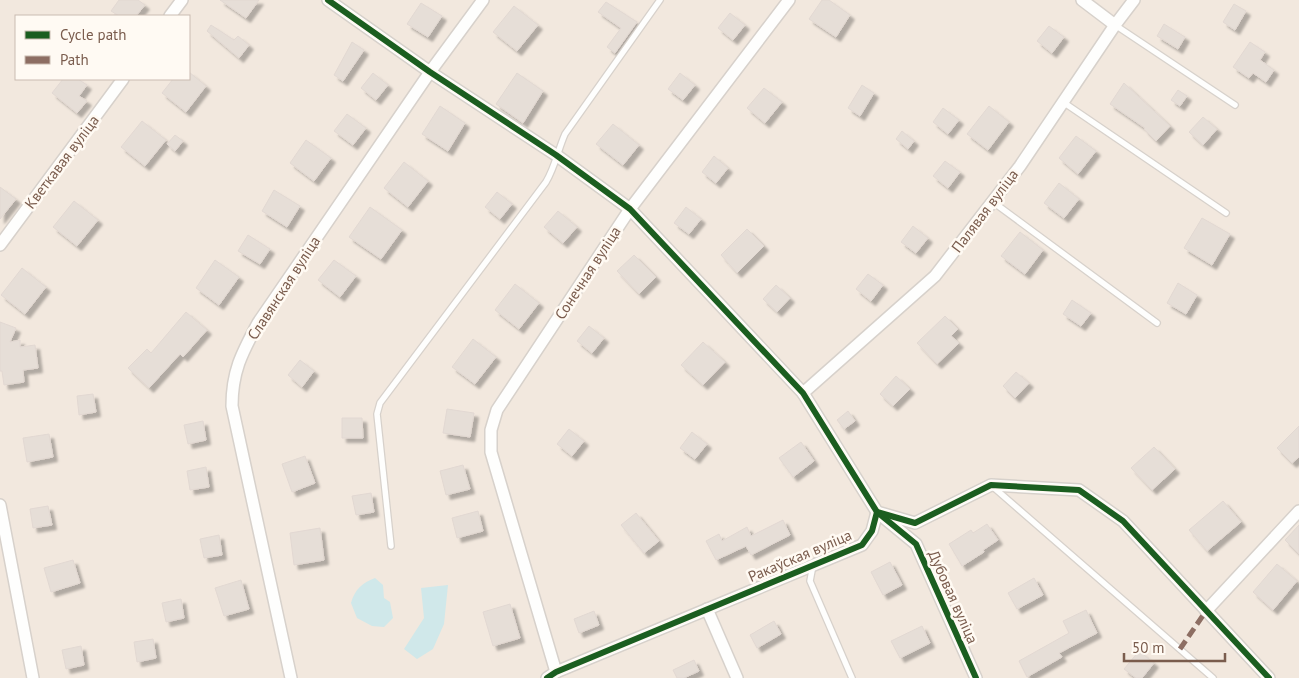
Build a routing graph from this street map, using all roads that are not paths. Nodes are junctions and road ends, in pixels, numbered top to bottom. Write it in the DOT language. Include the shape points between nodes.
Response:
graph roads {
  1 [pos="182,0"];
  2 [pos="328,0"];
  3 [pos="483,0"];
  4 [pos="660,0"];
  5 [pos="789,0"];
  6 [pos="1082,0"];
  7 [pos="1134,0"];
  8 [pos="171,15"];
  9 [pos="1115,25"];
  10 [pos="430,72"];
  11 [pos="122,80"];
  12 [pos="1063,102"];
  13 [pos="1234,105"];
  14 [pos="556,156"];
  15 [pos="993,202"];
  16 [pos="630,209"];
  17 [pos="1226,213"];
  18 [pos="0,245"];
  19 [pos="1157,323"];
  20 [pos="803,393"];
  21 [pos="991,486"];
  22 [pos="0,505"];
  23 [pos="1299,511"];
  24 [pos="877,512"];
  25 [pos="391,546"];
  26 [pos="813,565"];
  27 [pos="707,609"];
  28 [pos="1206,611"];
  29 [pos="551,675"];
  30 [pos="33,678"];
  31 [pos="291,678"];
  32 [pos="737,678"];
  33 [pos="852,678"];
  34 [pos="976,678"];
  35 [pos="1213,678"];
  36 [pos="1269,678"];
  1 -- 8 [label="street"];
  2 -- 10 [label="street, Дубовая вуліца"];
  3 -- 10 [label="street, Славянская вуліца"];
  4 -- 14 [label="lane" via="565,134"];
  5 -- 16 [label="street, Сонечная вуліца"];
  6 -- 9 [label="street"];
  7 -- 9 [label="street, Палявая вуліца"];
  9 -- 12 [label="street, Палявая вуліца"];
  9 -- 13 [label="lane"];
  10 -- 14 [label="street, Дубовая вуліца"];
  10 -- 31 [label="street, Славянская вуліца" via="258,323 235,371 232,406"];
  11 -- 18 [label="street, Кветкавая вуліца"];
  12 -- 15 [label="street, Палявая вуліца"];
  12 -- 17 [label="lane"];
  14 -- 16 [label="street, Дубовая вуліца"];
  14 -- 25 [label="lane" via="554,169 546,182 380,403 378,414"];
  15 -- 19 [label="lane"];
  15 -- 20 [label="street, Палявая вуліца" via="935,276"];
  16 -- 20 [label="street, Дубовая вуліца"];
  16 -- 29 [label="street, Сонечная вуліца" via="497,410 491,430 491,452 528,579"];
  20 -- 24 [label="street, Дубовая вуліца"];
  21 -- 24 [label="street" via="915,523"];
  21 -- 28 [label="street" via="1079,490 1124,521"];
  21 -- 35 [label="lane"];
  22 -- 30 [label="street"];
  23 -- 28 [label="street"];
  24 -- 26 [label="street, Ракаўская вуліца" via="872,531 862,545"];
  24 -- 34 [label="street, Дубовая вуліца" via="916,544"];
  26 -- 27 [label="street, Ракаўская вуліца"];
  26 -- 33 [label="lane" via="810,581"];
  27 -- 29 [label="street, Ракаўская вуліца"];
  27 -- 32 [label="street"];
  28 -- 36 [label="street"];
}
